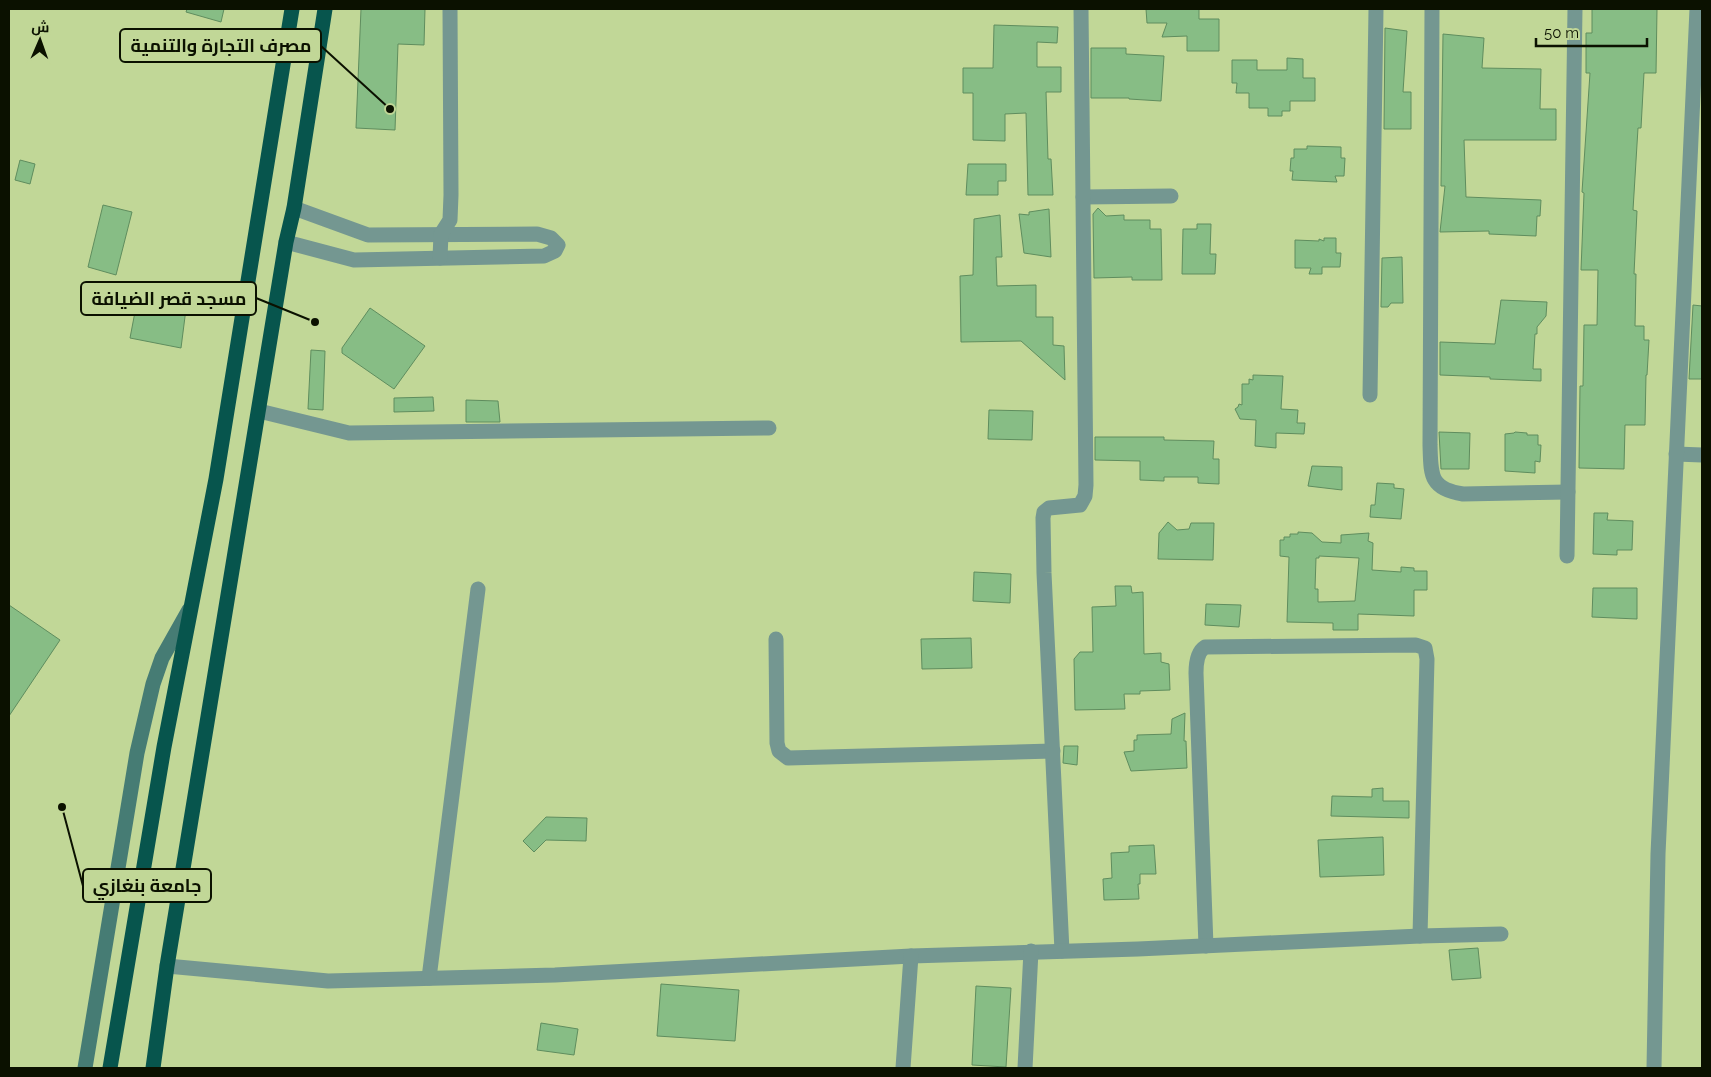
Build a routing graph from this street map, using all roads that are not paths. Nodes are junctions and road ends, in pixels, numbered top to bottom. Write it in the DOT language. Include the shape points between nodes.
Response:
graph roads {
  1 [pos="292,9"];
  2 [pos="325,9"];
  3 [pos="450,9"];
  4 [pos="1081,9"];
  5 [pos="1376,9"];
  6 [pos="1432,9"];
  7 [pos="1574,9"];
  8 [pos="1697,9"];
  9 [pos="1172,196"];
  10 [pos="1083,197"];
  11 [pos="294,208"];
  12 [pos="450,220"];
  13 [pos="441,234"];
  14 [pos="462,234"];
  15 [pos="368,235"];
  16 [pos="286,242"];
  17 [pos="440,258"];
  18 [pos="463,258"];
  19 [pos="369,260"];
  20 [pos="1370,395"];
  21 [pos="258,410"];
  22 [pos="769,428"];
  23 [pos="1676,454"];
  24 [pos="1702,455"];
  25 [pos="1568,492"];
  26 [pos="1567,556"];
  27 [pos="478,590"];
  28 [pos="194,602"];
  29 [pos="776,639"];
  30 [pos="1053,751"];
  31 [pos="1501,934"];
  32 [pos="1420,936"];
  33 [pos="1206,946"];
  34 [pos="1031,951"];
  35 [pos="1062,951"];
  36 [pos="911,956"];
  37 [pos="167,966"];
  38 [pos="429,978"];
  39 [pos="85,1068"];
  40 [pos="110,1068"];
  41 [pos="153,1068"];
  42 [pos="904,1068"];
  43 [pos="1025,1068"];
  44 [pos="1654,1068"];
  1 -- 28 [label="highway"];
  2 -- 11 [label="highway"];
  3 -- 12 [label="street"];
  4 -- 10 [label="street"];
  5 -- 20 [label="street"];
  6 -- 25 [label="street" via="1431,470 1435,481 1450,492"];
  7 -- 25 [label="street"];
  8 -- 23 [label="street"];
  9 -- 10 [label="street"];
  10 -- 30 [label="street" via="1085,496 1080,505 1047,508 1043,518"];
  11 -- 15 [label="street"];
  11 -- 16 [label="highway"];
  12 -- 13 [label="street"];
  12 -- 14 [label="street"];
  13 -- 14 [label="street"];
  13 -- 15 [label="street"];
  13 -- 17 [label="street"];
  14 -- 18 [label="street"];
  14 -- 18 [label="street" via="537,234 558,244 555,251 544,256"];
  15 -- 19 [label="street"];
  16 -- 19 [label="street" via="354,260"];
  16 -- 21 [label="highway"];
  17 -- 18 [label="street"];
  17 -- 19 [label="street"];
  21 -- 22 [label="street" via="349,433"];
  21 -- 37 [label="highway"];
  23 -- 24 [label="street"];
  23 -- 44 [label="street" via="1658,854"];
  25 -- 26 [label="street"];
  27 -- 38 [label="street"];
  28 -- 39 [label="street" via="162,658 153,684 137,753"];
  28 -- 40 [label="highway" via="164,747"];
  29 -- 30 [label="street" via="777,743 779,751 788,758"];
  30 -- 35 [label="street"];
  31 -- 32 [label="street"];
  32 -- 33 [label="street"];
  32 -- 33 [label="street" via="1425,648 1416,645 1205,648 1199,654 1196,673"];
  33 -- 35 [label="street"];
  34 -- 35 [label="street"];
  34 -- 36 [label="street"];
  34 -- 43 [label="street"];
  36 -- 38 [label="street"];
  36 -- 42 [label="street"];
  37 -- 38 [label="street" via="328,981"];
  37 -- 41 [label="highway"];
}
